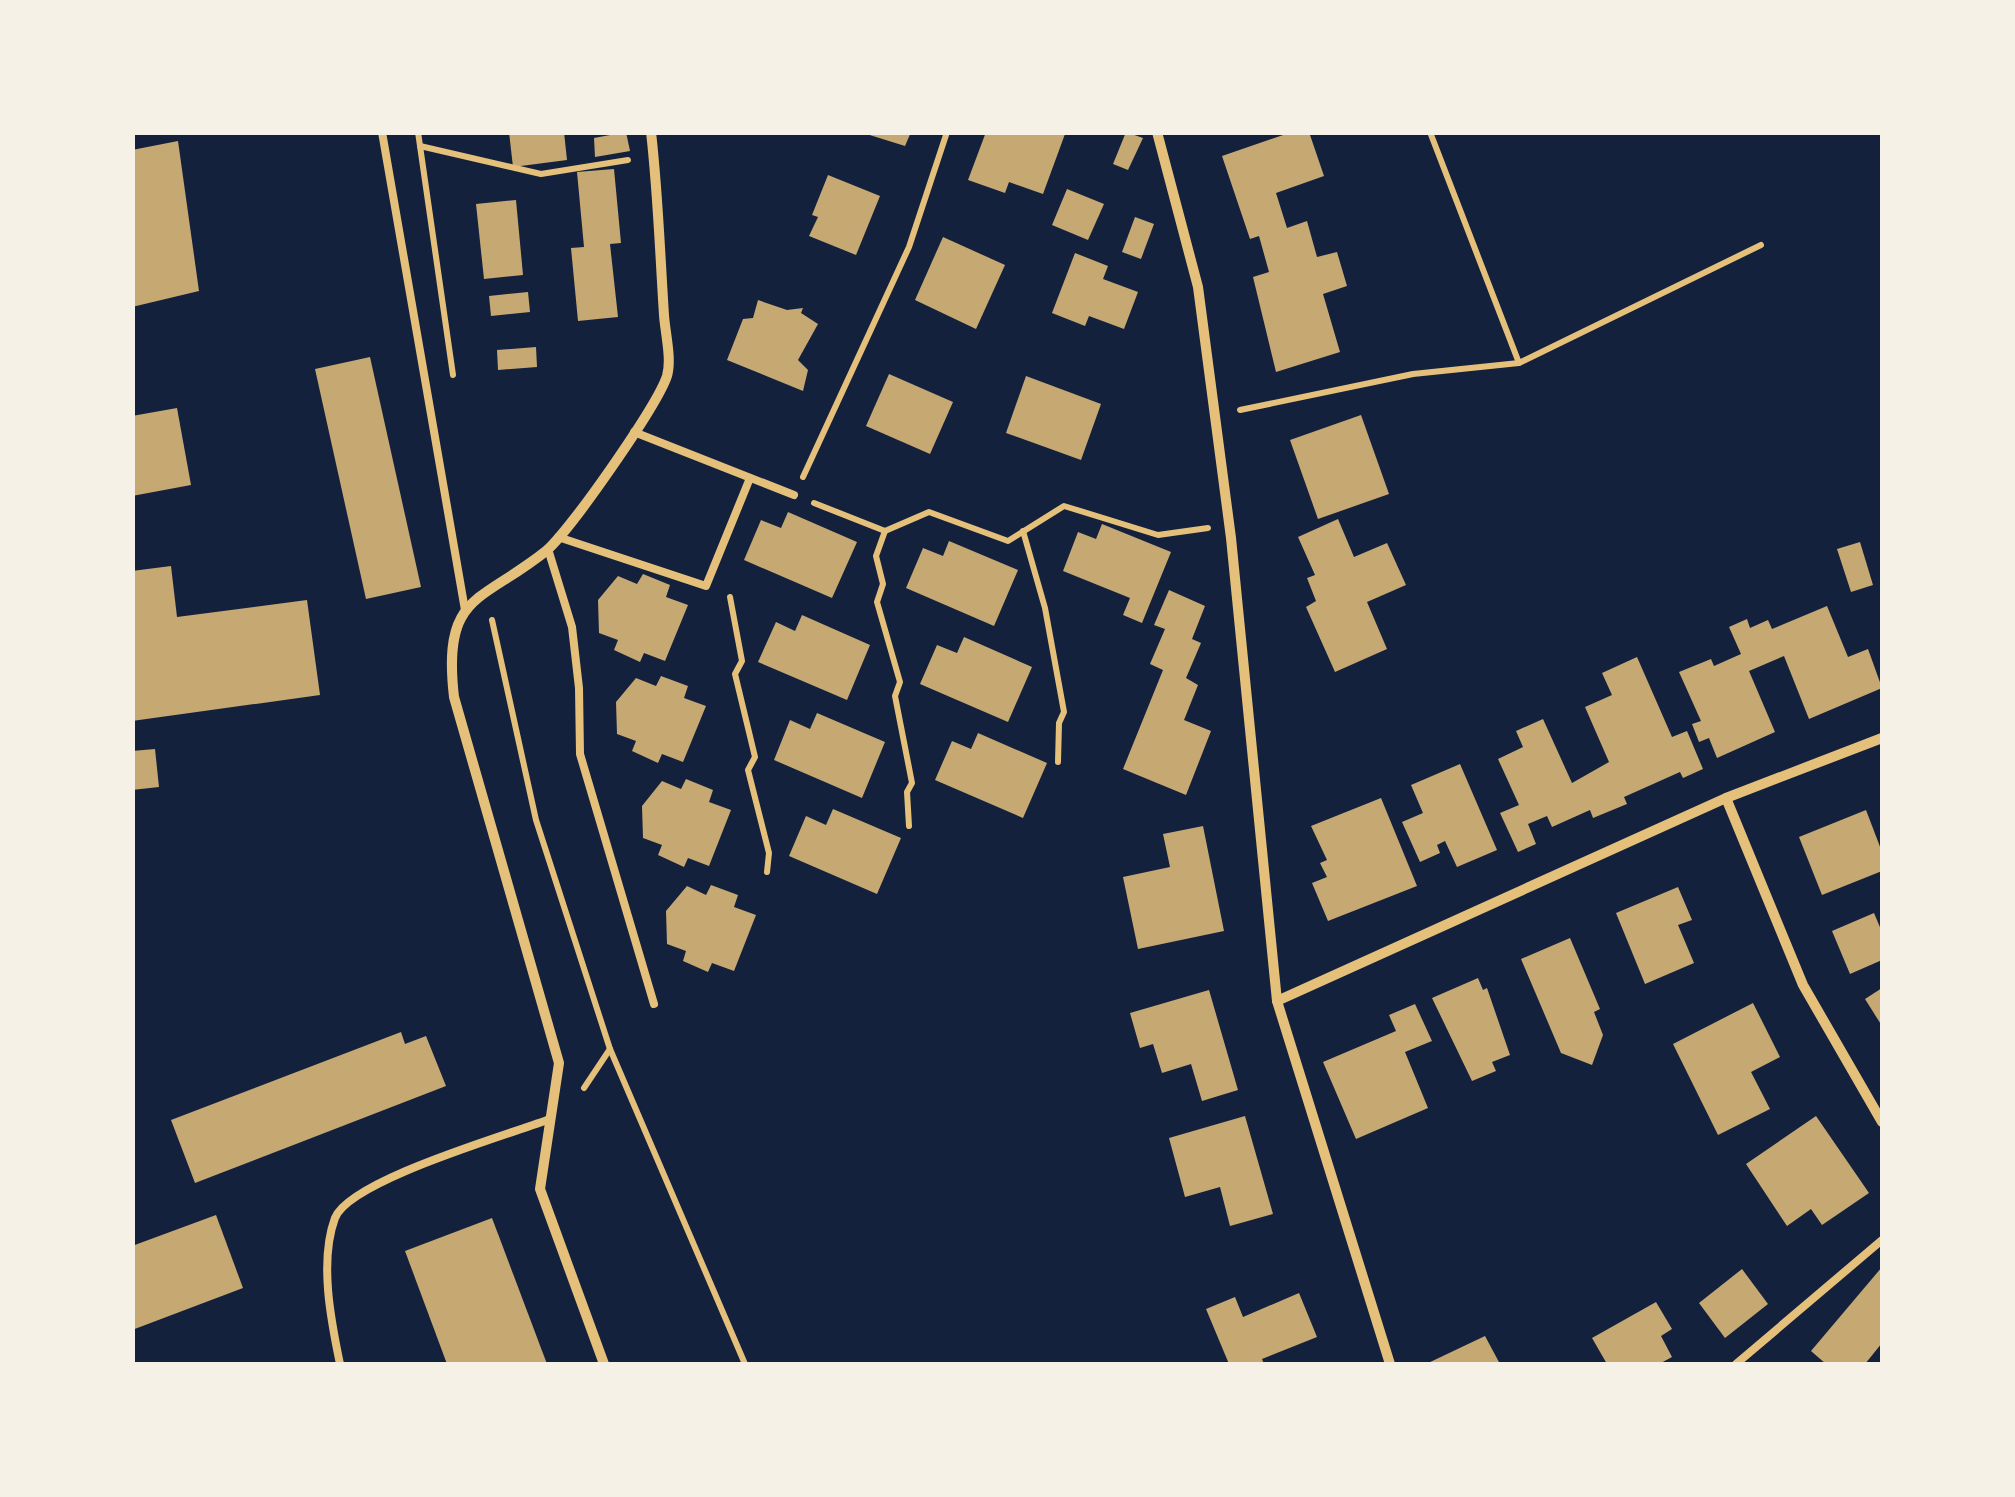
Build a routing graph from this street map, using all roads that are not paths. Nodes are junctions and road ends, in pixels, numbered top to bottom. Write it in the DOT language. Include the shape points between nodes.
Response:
graph roads {
  1 [pos="382,132"];
  2 [pos="651,132"];
  3 [pos="1157,132"];
  4 [pos="634,432"];
  5 [pos="750,478"];
  6 [pos="794,495"];
  7 [pos="558,536"];
  8 [pos="548,550"];
  9 [pos="465,610"];
  10 [pos="1882,738"];
  11 [pos="1726,798"];
  12 [pos="1277,1001"];
  13 [pos="654,1004"];
  14 [pos="550,1119"];
  15 [pos="1882,1122"];
  16 [pos="1882,1240"];
  17 [pos="340,1364"];
  18 [pos="604,1364"];
  19 [pos="1390,1364"];
  20 [pos="1736,1364"];
  1 -- 9 [label="lane"];
  2 -- 4 [label="street" via="668,374"];
  3 -- 12 [label="street" via="1198,287"];
  4 -- 5 [label="lane"];
  4 -- 7 [label="street"];
  5 -- 6 [label="lane"];
  5 -- 7 [label="lane" via="706,586"];
  7 -- 8 [label="street"];
  8 -- 9 [label="street" via="484,589"];
  8 -- 13 [label="lane" via="572,628 580,754"];
  9 -- 14 [label="street" via="453,643 454,697 559,1063"];
  10 -- 11 [label="street"];
  11 -- 12 [label="street"];
  11 -- 15 [label="street" via="1803,985"];
  12 -- 19 [label="street"];
  14 -- 17 [label="lane" via="390,1178 360,1192 336,1215 328,1253"];
  14 -- 18 [label="street" via="540,1189"];
  16 -- 20 [label="lane"];
}
